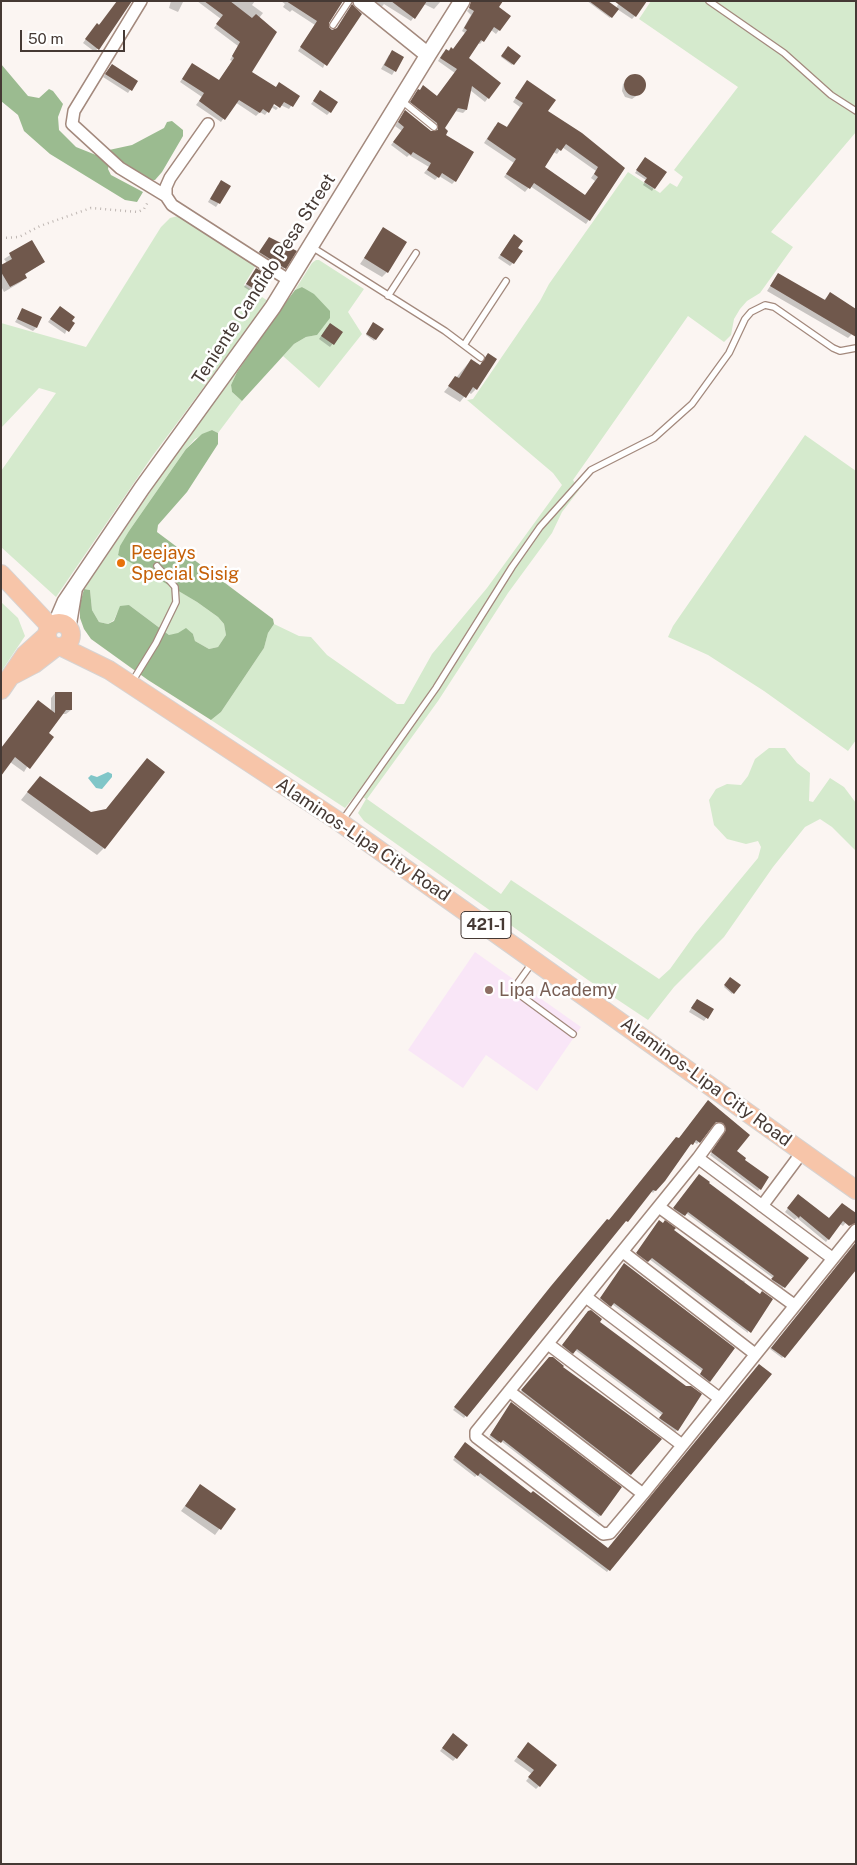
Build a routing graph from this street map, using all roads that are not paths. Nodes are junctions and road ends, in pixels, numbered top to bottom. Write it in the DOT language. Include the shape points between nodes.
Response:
graph roads {
  1 [pos="141,1"];
  2 [pos="349,1"];
  3 [pos="360,1"];
  4 [pos="462,1"];
  5 [pos="709,1"];
  6 [pos="333,24"];
  7 [pos="428,55"];
  8 [pos="402,101"];
  9 [pos="856,111"];
  10 [pos="208,124"];
  11 [pos="434,127"];
  12 [pos="166,196"];
  13 [pos="312,247"];
  14 [pos="416,253"];
  15 [pos="290,281"];
  16 [pos="506,281"];
  17 [pos="388,296"];
  18 [pos="464,345"];
  19 [pos="856,348"];
  20 [pos="482,358"];
  21 [pos="157,566"];
  22 [pos="1,574"];
  23 [pos="58,634"];
  24 [pos="6,683"];
  25 [pos="131,684"];
  26 [pos="341,823"];
  27 [pos="534,959"];
  28 [pos="573,1034"];
  29 [pos="719,1130"];
  30 [pos="803,1151"];
  31 [pos="698,1158"];
  32 [pos="856,1190"];
  33 [pos="762,1206"];
  34 [pos="659,1207"];
  35 [pos="856,1230"];
  36 [pos="622,1252"];
  37 [pos="832,1258"];
  38 [pos="586,1297"];
  39 [pos="794,1305"];
  40 [pos="548,1344"];
  41 [pos="755,1354"];
  42 [pos="509,1391"];
  43 [pos="719,1398"];
  44 [pos="682,1445"];
  45 [pos="643,1494"];
  1 -- 12 [label="street" via="74,111 72,124 120,168"];
  2 -- 6 [label="lane"];
  3 -- 7 [label="street"];
  4 -- 7 [label="street, Teniente Candido Pesa Street"];
  5 -- 9 [label="lane" via="776,47 827,92"];
  7 -- 8 [label="street, Teniente Candido Pesa Street"];
  8 -- 11 [label="lane"];
  8 -- 13 [label="street, Teniente Candido Pesa Street"];
  10 -- 12 [label="street" via="170,178"];
  12 -- 15 [label="street" via="172,205"];
  13 -- 15 [label="street, Teniente Candido Pesa Street"];
  13 -- 17 [label="lane"];
  14 -- 17 [label="lane"];
  15 -- 23 [label="street, Teniente Candido Pesa Street" via="206,403 142,488 75,589"];
  16 -- 18 [label="lane"];
  17 -- 18 [label="lane"];
  18 -- 20 [label="lane"];
  19 -- 26 [label="lane" via="840,351 833,348 774,307 765,305 751,312 729,353 692,404 654,438 590,470 540,528 436,688"];
  21 -- 25 [label="lane" via="172,581 176,602"];
  22 -- 23 [label="main road, Alaminos-Lipa City Road"];
  23 -- 24 [label="main road" via="25,655"];
  23 -- 25 [label="main road, Alaminos-Lipa City Road / 421-1"];
  25 -- 26 [label="main road, Alaminos-Lipa City Road / 421-1"];
  26 -- 27 [label="main road, Alaminos-Lipa City Road / 421-1"];
  27 -- 28 [label="lane" via="517,984 516,992"];
  27 -- 30 [label="main road, Alaminos-Lipa City Road / 421-1"];
  29 -- 31 [label="street"];
  30 -- 32 [label="main road, Alaminos-Lipa City Road / 421-1"];
  30 -- 33 [label="street"];
  31 -- 33 [label="street"];
  31 -- 34 [label="street"];
  33 -- 37 [label="street"];
  34 -- 36 [label="street"];
  34 -- 39 [label="street"];
  35 -- 37 [label="street"];
  36 -- 38 [label="street"];
  36 -- 41 [label="street"];
  37 -- 39 [label="street"];
  38 -- 40 [label="street"];
  38 -- 43 [label="street"];
  39 -- 41 [label="street"];
  40 -- 42 [label="street"];
  40 -- 44 [label="street"];
  41 -- 43 [label="street"];
  42 -- 45 [label="street"];
  42 -- 45 [label="street" via="476,1432 476,1437 602,1534 610,1533"];
  43 -- 44 [label="street"];
  44 -- 45 [label="street"];
}
